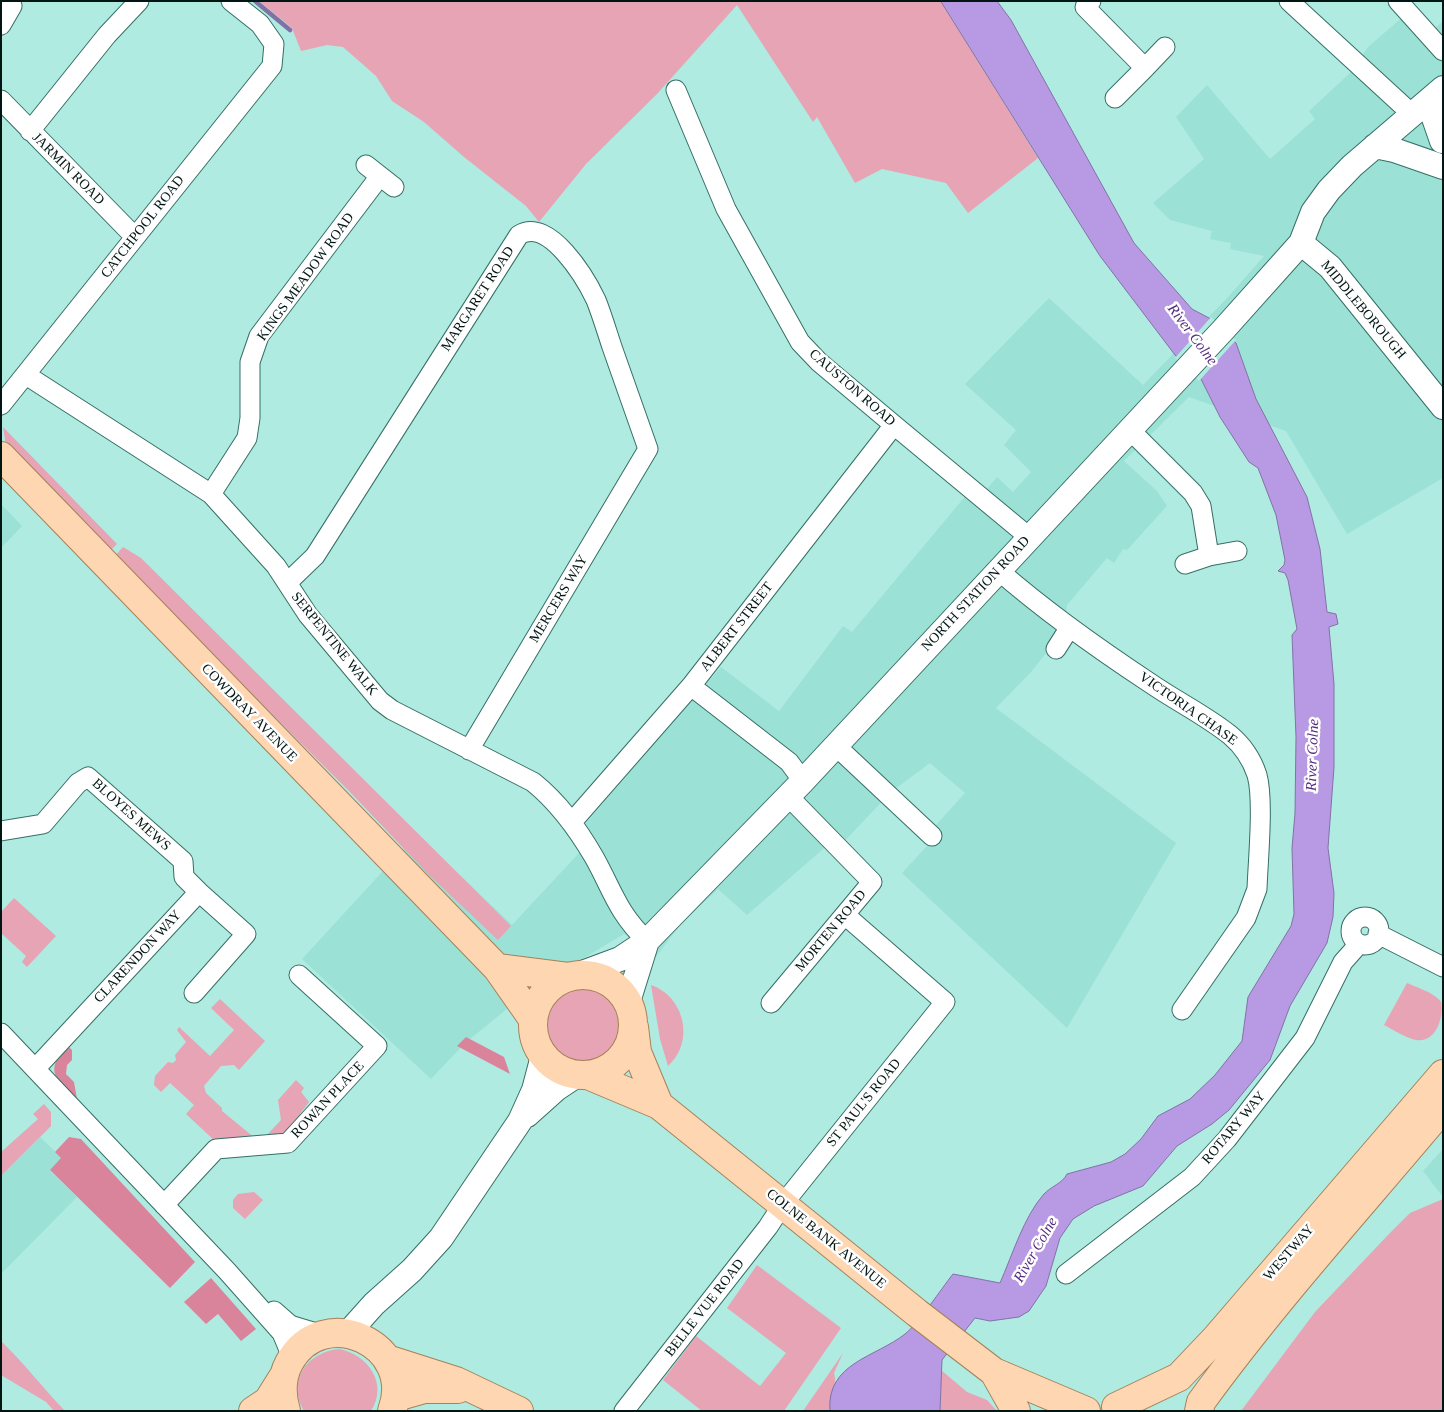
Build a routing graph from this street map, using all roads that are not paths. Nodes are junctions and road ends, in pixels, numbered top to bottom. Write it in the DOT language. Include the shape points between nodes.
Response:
graph roads {
  1 [pos="10,1"];
  2 [pos="139,1"];
  3 [pos="231,1"];
  4 [pos="1091,1"];
  5 [pos="1289,1"];
  6 [pos="1398,1"];
  7 [pos="1,25"];
  8 [pos="1165,47"];
  9 [pos="1443,50"];
  10 [pos="1144,68"];
  11 [pos="676,90"];
  12 [pos="1440,91"];
  13 [pos="1115,98"];
  14 [pos="1,100"];
  15 [pos="1413,114"];
  16 [pos="30,131"];
  17 [pos="1442,141"];
  18 [pos="1375,146"];
  19 [pos="1443,167"];
  20 [pos="380,176"];
  21 [pos="135,237"];
  22 [pos="1301,243"];
  23 [pos="26,375"];
  24 [pos="1,405"];
  25 [pos="1443,407"];
  26 [pos="894,426"];
  27 [pos="1129,429"];
  28 [pos="648,449"];
  29 [pos="1,456"];
  30 [pos="211,494"];
  31 [pos="1029,537"];
  32 [pos="1237,550"];
  33 [pos="1209,556"];
  34 [pos="1184,564"];
  35 [pos="998,570"];
  36 [pos="286,583"];
  37 [pos="1070,627"];
  38 [pos="1056,649"];
  39 [pos="691,686"];
  40 [pos="836,746"];
  41 [pos="469,750"];
  42 [pos="795,789"];
  43 [pos="572,822"];
  44 [pos="1,832"];
  45 [pos="932,836"];
  46 [pos="199,892"];
  47 [pos="845,916"];
  48 [pos="647,941"];
  49 [pos="1439,966"];
  50 [pos="497,968"];
  51 [pos="299,975"];
  52 [pos="572,976"];
  53 [pos="194,992"];
  54 [pos="772,1003"];
  55 [pos="1182,1010"];
  56 [pos="631,1013"];
  57 [pos="532,1018"];
  58 [pos="1,1033"];
  59 [pos="543,1056"];
  60 [pos="35,1068"];
  61 [pos="1443,1074"];
  62 [pos="583,1075"];
  63 [pos="659,1105"];
  64 [pos="1443,1108"];
  65 [pos="520,1121"];
  66 [pos="783,1204"];
  67 [pos="164,1205"];
  68 [pos="227,1271"];
  69 [pos="1066,1274"];
  70 [pos="374,1304"];
  71 [pos="335,1334"];
  72 [pos="384,1355"];
  73 [pos="288,1367"];
  74 [pos="994,1372"];
  75 [pos="477,1390"];
  76 [pos="1036,1391"];
  77 [pos="394,1404"];
  78 [pos="1126,1405"];
  79 [pos="253,1411"];
  80 [pos="286,1411"];
  81 [pos="519,1411"];
  82 [pos="624,1411"];
  83 [pos="1016,1411"];
  84 [pos="1086,1411"];
  85 [pos="1198,1411"];
  1 -- 7 [label="street" via="12,6"];
  2 -- 16 [label="street" via="107,35"];
  3 -- 21 [label="street, CATCHPOOL ROAD" via="260,24 274,44 272,66"];
  4 -- 10 [label="street" via="1085,7"];
  5 -- 15 [label="street"];
  6 -- 9 [label="street"];
  8 -- 10 [label="street"];
  10 -- 13 [label="street"];
  11 -- 26 [label="street, CAUSTON ROAD" via="726,209 800,342"];
  12 -- 15 [label="street"];
  12 -- 17 [label="street" via="1434,118"];
  14 -- 16 [label="street, JARMIN ROAD"];
  15 -- 17 [label="street"];
  15 -- 18 [label="street"];
  16 -- 21 [label="street, JARMIN ROAD"];
  18 -- 19 [label="street"];
  18 -- 22 [label="street" via="1329,190 1313,212"];
  20 -- 30 [label="street, KINGS MEADOW ROAD" via="259,336 250,362 247,438"];
  21 -- 23 [label="street, CATCHPOOL ROAD"];
  22 -- 25 [label="street, MIDDLEBOROUGH" via="1330,267"];
  22 -- 27 [label="street, NORTH STATION ROAD"];
  23 -- 24 [label="street, CATCHPOOL ROAD"];
  23 -- 30 [label="street, SERPENTINE WALK"];
  26 -- 31 [label="street, CAUSTON ROAD"];
  26 -- 39 [label="street, ALBERT STREET"];
  27 -- 31 [label="street, NORTH STATION ROAD"];
  27 -- 33 [label="street" via="1193,493 1201,506"];
  28 -- 36 [label="street, MARGARET ROAD" via="596,300 581,274 553,240 537,232 523,232 315,556"];
  28 -- 41 [label="street, MERCERS WAY"];
  29 -- 50 [label="main road, COWDRAY AVENUE"];
  30 -- 36 [label="street, SERPENTINE WALK" via="276,566"];
  31 -- 35 [label="street, NORTH STATION ROAD"];
  32 -- 33 [label="street"];
  33 -- 34 [label="street"];
  35 -- 37 [label="street, VICTORIA CHASE"];
  35 -- 40 [label="street, NORTH STATION ROAD"];
  36 -- 41 [label="street, SERPENTINE WALK" via="308,616 380,701"];
  37 -- 38 [label="street"];
  37 -- 55 [label="street, VICTORIA CHASE" via="1230,735 1242,747 1257,776 1260,792 1257,889 1246,918"];
  39 -- 42 [label="street" via="789,762"];
  39 -- 43 [label="street, ALBERT STREET"];
  40 -- 42 [label="street, NORTH STATION ROAD"];
  40 -- 45 [label="street"];
  41 -- 43 [label="street, SERPENTINE WALK" via="533,782"];
  42 -- 47 [label="street, MORTEN ROAD" via="872,882"];
  42 -- 48 [label="street, NORTH STATION ROAD"];
  43 -- 48 [label="street, SERPENTINE WALK" via="629,923"];
  44 -- 46 [label="street, BLOYES MEWS" via="43,824 78,783 88,777 183,861 184,877"];
  46 -- 53 [label="street" via="246,934"];
  46 -- 60 [label="street, CLARENDON WAY"];
  47 -- 54 [label="street, MORTEN ROAD"];
  47 -- 66 [label="street, ST PAUL'S ROAD" via="945,1002"];
  48 -- 52 [label="street, NORTH STATION ROAD" via="620,959"];
  48 -- 56 [label="street, NORTH STATION ROAD"];
  49 -- 69 [label="street, ROTARY WAY" via="1381,936 1373,920 1360,918 1352,929 1353,938 1359,944 1343,962 1306,1038 1227,1139 1192,1177"];
  50 -- 52 [label="main road"];
  50 -- 57 [label="main road, COWDRAY AVENUE"];
  51 -- 67 [label="street, ROWAN PLACE" via="378,1046 288,1144 216,1149"];
  52 -- 56 [label="main road" via="594,976 608,982 621,992"];
  52 -- 57 [label="main road" via="546,990 538,1000"];
  56 -- 62 [label="main road" via="631,1040 622,1057 609,1068"];
  56 -- 63 [label="main road, COLNE BANK AVENUE" via="638,1052"];
  57 -- 59 [label="main road" via="534,1039"];
  58 -- 60 [label="street"];
  59 -- 62 [label="main road" via="566,1073"];
  59 -- 65 [label="street" via="534,1090"];
  60 -- 67 [label="street"];
  61 -- 78 [label="main road, WESTWAY" via="1210,1345 1179,1377"];
  62 -- 63 [label="main road, COLNE BANK AVENUE"];
  62 -- 65 [label="street" via="556,1089"];
  63 -- 66 [label="main road, COLNE BANK AVENUE"];
  64 -- 85 [label="main road, WESTWAY" via="1236,1354"];
  65 -- 70 [label="street" via="441,1238"];
  66 -- 74 [label="main road, COLNE BANK AVENUE"];
  66 -- 82 [label="street, BELLE VUE ROAD"];
  67 -- 68 [label="street"];
  68 -- 71 [label="street" via="290,1325"];
  68 -- 73 [label="street" via="282,1333"];
  70 -- 71 [label="street"];
  70 -- 72 [label="street" via="374,1325"];
  71 -- 72 [label="main road" via="366,1340"];
  71 -- 73 [label="main road" via="304,1344"];
  72 -- 75 [label="main road"];
  72 -- 77 [label="main road" via="395,1377"];
  73 -- 79 [label="main road" via="268,1402"];
  73 -- 80 [label="main road" via="282,1391"];
  74 -- 76 [label="main road, COLNE BANK AVENUE"];
  74 -- 83 [label="main road, COLNE BANK AVENUE"];
  75 -- 77 [label="main road" via="424,1389"];
  75 -- 81 [label="main road"];
  76 -- 78 [label="main road" via="1100,1397"];
  76 -- 84 [label="main road, COLNE BANK AVENUE"];
}
